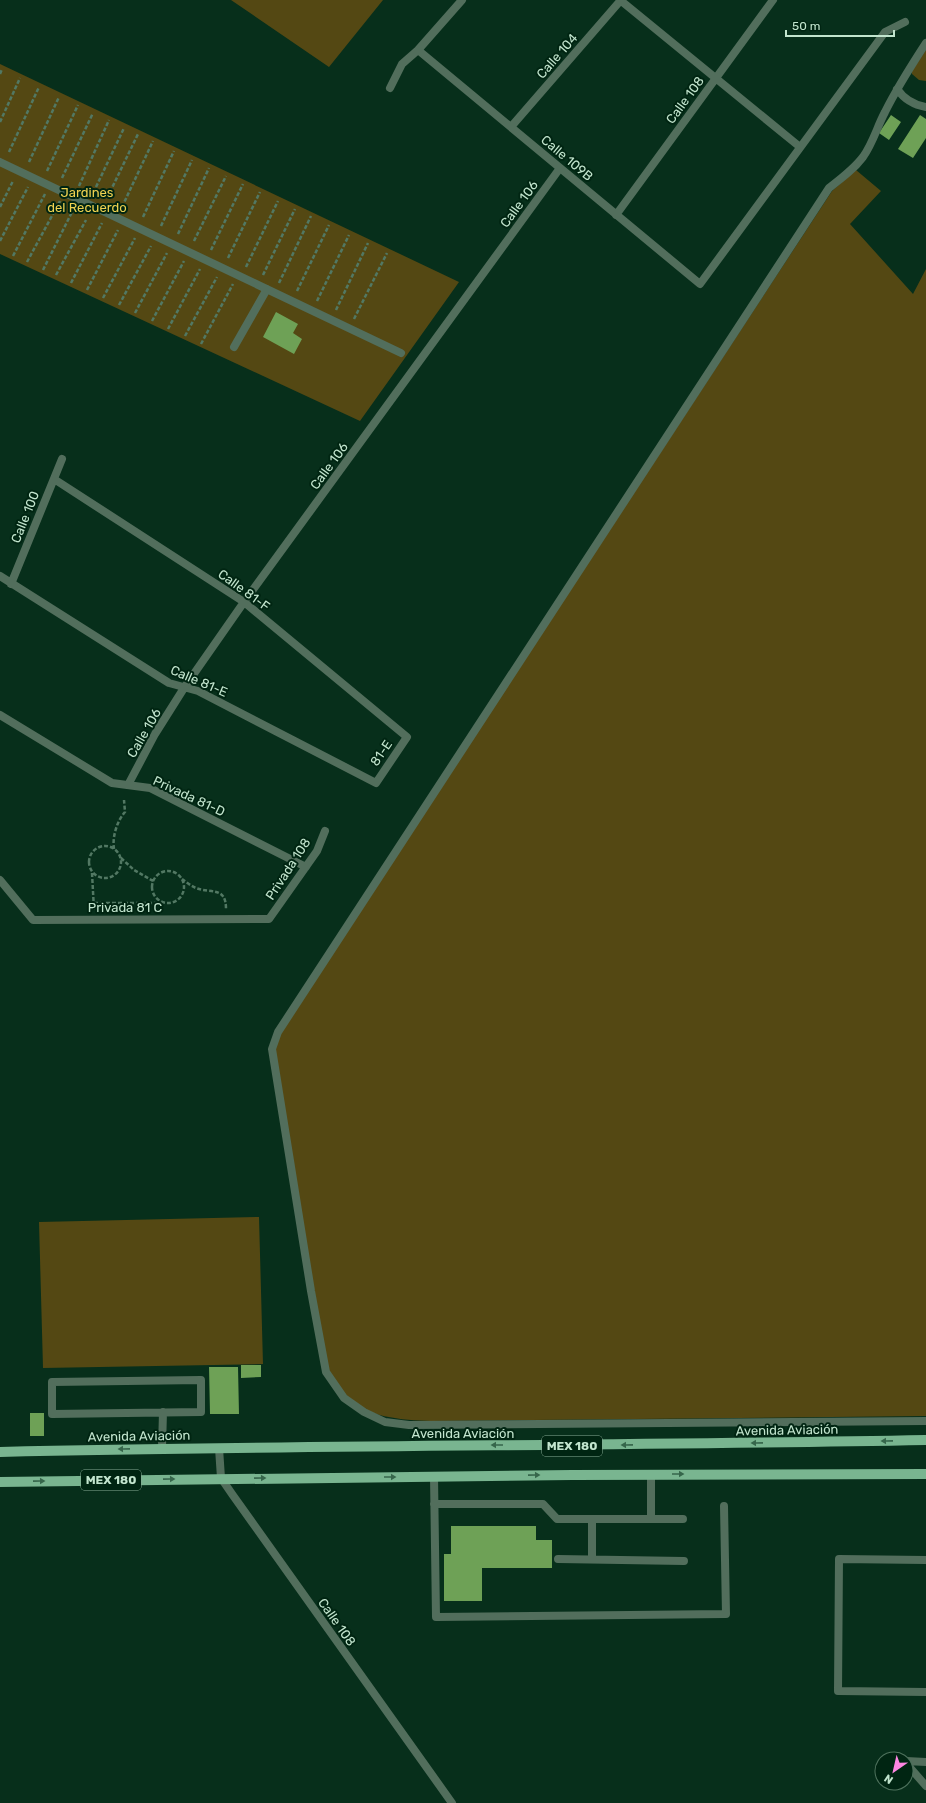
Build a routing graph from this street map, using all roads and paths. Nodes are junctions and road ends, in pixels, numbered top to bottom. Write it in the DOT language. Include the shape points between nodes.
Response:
graph roads {
  1 [pos="462,0"];
  2 [pos="621,0"];
  3 [pos="773,0"];
  4 [pos="905,22"];
  5 [pos="926,43"];
  6 [pos="418,50"];
  7 [pos="2,70"];
  8 [pos="0,74"];
  9 [pos="20,78"];
  10 [pos="716,78"];
  11 [pos="39,87"];
  12 [pos="390,88"];
  13 [pos="897,89"];
  14 [pos="59,97"];
  15 [pos="78,105"];
  16 [pos="926,107"];
  17 [pos="93,113"];
  18 [pos="109,120"];
  19 [pos="0,122"];
  20 [pos="511,127"];
  21 [pos="124,128"];
  22 [pos="138,134"];
  23 [pos="153,141"];
  24 [pos="800,148"];
  25 [pos="174,151"];
  26 [pos="9,152"];
  27 [pos="192,160"];
  28 [pos="0,162"];
  29 [pos="29,162"];
  30 [pos="209,168"];
  31 [pos="560,168"];
  32 [pos="47,171"];
  33 [pos="226,176"];
  34 [pos="14,178"];
  35 [pos="62,178"];
  36 [pos="243,184"];
  37 [pos="29,186"];
  38 [pos="79,186"];
  39 [pos="96,187"];
  40 [pos="110,192"];
  41 [pos="260,192"];
  42 [pos="46,193"];
  43 [pos="60,201"];
  44 [pos="278,201"];
  45 [pos="0,207"];
  46 [pos="74,207"];
  47 [pos="122,207"];
  48 [pos="295,209"];
  49 [pos="616,215"];
  50 [pos="310,216"];
  51 [pos="143,217"];
  52 [pos="86,220"];
  53 [pos="102,223"];
  54 [pos="329,225"];
  55 [pos="161,226"];
  56 [pos="119,229"];
  57 [pos="178,234"];
  58 [pos="349,235"];
  59 [pos="136,237"];
  60 [pos="0,241"];
  61 [pos="194,241"];
  62 [pos="368,243"];
  63 [pos="152,244"];
  64 [pos="211,250"];
  65 [pos="168,252"];
  66 [pos="387,252"];
  67 [pos="13,256"];
  68 [pos="228,258"];
  69 [pos="184,260"];
  70 [pos="27,262"];
  71 [pos="246,267"];
  72 [pos="200,268"];
  73 [pos="43,270"];
  74 [pos="262,275"];
  75 [pos="56,276"];
  76 [pos="217,276"];
  77 [pos="71,283"];
  78 [pos="279,283"];
  79 [pos="233,284"];
  80 [pos="267,289"];
  81 [pos="87,290"];
  82 [pos="297,291"];
  83 [pos="103,298"];
  84 [pos="317,301"];
  85 [pos="119,305"];
  86 [pos="336,310"];
  87 [pos="136,313"];
  88 [pos="354,319"];
  89 [pos="152,321"];
  90 [pos="168,328"];
  91 [pos="184,336"];
  92 [pos="201,344"];
  93 [pos="234,347"];
  94 [pos="401,353"];
  95 [pos="62,459"];
  96 [pos="54,479"];
  97 [pos="0,576"];
  98 [pos="11,584"];
  99 [pos="244,602"];
  100 [pos="184,688"];
  101 [pos="0,715"];
  102 [pos="407,737"];
  103 [pos="376,784"];
  104 [pos="128,785"];
  105 [pos="124,800"];
  106 [pos="325,831"];
  107 [pos="114,849"];
  108 [pos="120,858"];
  109 [pos="306,867"];
  110 [pos="92,872"];
  111 [pos="181,878"];
  112 [pos="0,880"];
  113 [pos="153,881"];
  114 [pos="94,903"];
  115 [pos="164,903"];
  116 [pos="94,911"];
  117 [pos="226,911"];
  118 [pos="269,919"];
  119 [pos="163,1412"];
  120 [pos="926,1421"];
  121 [pos="926,1440"];
  122 [pos="162,1448"];
  123 [pos="219,1448"];
  124 [pos="0,1452"];
  125 [pos="651,1474"];
  126 [pos="926,1474"];
  127 [pos="434,1476"];
  128 [pos="221,1478"];
  129 [pos="0,1482"];
  130 [pos="434,1504"];
  131 [pos="724,1506"];
  132 [pos="592,1519"];
  133 [pos="651,1519"];
  134 [pos="683,1519"];
  135 [pos="558,1559"];
  136 [pos="592,1559"];
  137 [pos="926,1560"];
  138 [pos="684,1561"];
  139 [pos="926,1692"];
  140 [pos="914,1762"];
  141 [pos="926,1762"];
  142 [pos="914,1772"];
  143 [pos="926,1786"];
  144 [pos="452,1803"];
  1 -- 6 [label="street"];
  2 -- 10 [label="street"];
  2 -- 20 [label="street, Calle 104"];
  3 -- 10 [label="street, Calle 108"];
  4 -- 24 [label="street" via="885,32"];
  5 -- 13 [label="street"];
  6 -- 12 [label="street" via="402,64"];
  6 -- 20 [label="street, Calle 109B"];
  7 -- 8 [label="path"];
  9 -- 19 [label="path"];
  10 -- 24 [label="street"];
  10 -- 49 [label="street, Calle 108"];
  11 -- 26 [label="path"];
  13 -- 16 [label="street" via="908,101"];
  13 -- 120 [label="street" via="864,156 852,170 829,188 278,1032 272,1049 326,1372 344,1398 364,1412 385,1422 409,1425"];
  14 -- 29 [label="path"];
  15 -- 32 [label="path"];
  17 -- 35 [label="path"];
  18 -- 38 [label="path"];
  20 -- 31 [label="street, Calle 109B"];
  21 -- 39 [label="path"];
  22 -- 40 [label="path"];
  23 -- 47 [label="path"];
  24 -- 49 [label="street, Calle 109B" via="700,284"];
  25 -- 51 [label="path"];
  27 -- 55 [label="path"];
  28 -- 80 [label="street"];
  30 -- 57 [label="path"];
  31 -- 49 [label="street, Calle 109B"];
  31 -- 99 [label="street, Calle 106"];
  33 -- 61 [label="path"];
  34 -- 45 [label="path"];
  36 -- 64 [label="path"];
  37 -- 60 [label="path"];
  41 -- 68 [label="path"];
  42 -- 67 [label="path"];
  43 -- 70 [label="path"];
  44 -- 71 [label="path"];
  46 -- 73 [label="path"];
  48 -- 74 [label="path"];
  50 -- 78 [label="path"];
  52 -- 75 [label="path"];
  53 -- 77 [label="path"];
  54 -- 82 [label="path"];
  56 -- 81 [label="path"];
  58 -- 84 [label="path"];
  59 -- 83 [label="path"];
  62 -- 86 [label="path"];
  63 -- 85 [label="path"];
  65 -- 87 [label="path"];
  66 -- 88 [label="path"];
  69 -- 89 [label="path"];
  72 -- 90 [label="path"];
  76 -- 91 [label="path"];
  79 -- 92 [label="path"];
  80 -- 93 [label="street"];
  80 -- 94 [label="street"];
  95 -- 96 [label="street, Calle 100"];
  96 -- 98 [label="street, Calle 100"];
  96 -- 99 [label="street, Calle 81-F"];
  97 -- 98 [label="street, Calle 81-E"];
  98 -- 100 [label="street, Calle 81-E" via="169,684"];
  99 -- 100 [label="street, Calle 106"];
  99 -- 102 [label="street, Calle 81-F"];
  100 -- 103 [label="street, Calle 81-E" via="198,691"];
  100 -- 104 [label="street, Calle 106" via="155,734"];
  101 -- 104 [label="street, Privada 81-D" via="112,783"];
  102 -- 103 [label="street, 81-E"];
  104 -- 109 [label="street, Privada 81-D" via="150,788"];
  105 -- 107 [label="path" via="125,812 116,828"];
  106 -- 109 [label="street, Privada 108" via="317,851"];
  107 -- 108 [label="path"];
  107 -- 110 [label="path" via="104,846 95,849 89,858"];
  108 -- 110 [label="path" via="120,869 112,876 101,878"];
  108 -- 113 [label="path"];
  109 -- 118 [label="street, Privada 108"];
  110 -- 114 [label="path"];
  111 -- 113 [label="path" via="178,874 168,871 158,874"];
  111 -- 115 [label="path" via="184,883 183,894 175,902"];
  111 -- 117 [label="path" via="196,888 223,895 226,899"];
  112 -- 118 [label="street, Privada 81 C" via="33,920"];
  113 -- 115 [label="path" via="155,898"];
  114 -- 115 [label="path"];
  114 -- 116 [label="path"];
  119 -- 119 [label="street" via="201,1412 201,1380 52,1382 52,1414"];
  119 -- 122 [label="street"];
  121 -- 123 [label="main road, Avenida Aviación / MEX 180, one-way"];
  122 -- 123 [label="main road, Avenida Aviación / MEX 180"];
  122 -- 124 [label="main road, Avenida Aviación / MEX 180, one-way"];
  123 -- 128 [label="street"];
  125 -- 126 [label="main road, MEX 180, one-way"];
  127 -- 125 [label="main road, MEX 180, one-way"];
  125 -- 133 [label="street"];
  128 -- 127 [label="main road, MEX 180, one-way"];
  127 -- 130 [label="street"];
  129 -- 128 [label="main road, MEX 180, one-way"];
  128 -- 144 [label="street, Calle 108"];
  130 -- 131 [label="street" via="436,1617 726,1614"];
  130 -- 132 [label="street" via="543,1504 557,1519"];
  132 -- 133 [label="street"];
  132 -- 136 [label="street"];
  133 -- 134 [label="street"];
  135 -- 136 [label="street"];
  136 -- 138 [label="street"];
  137 -- 139 [label="street" via="839,1559 838,1691"];
  140 -- 141 [label="street"];
  142 -- 143 [label="street"];
}
